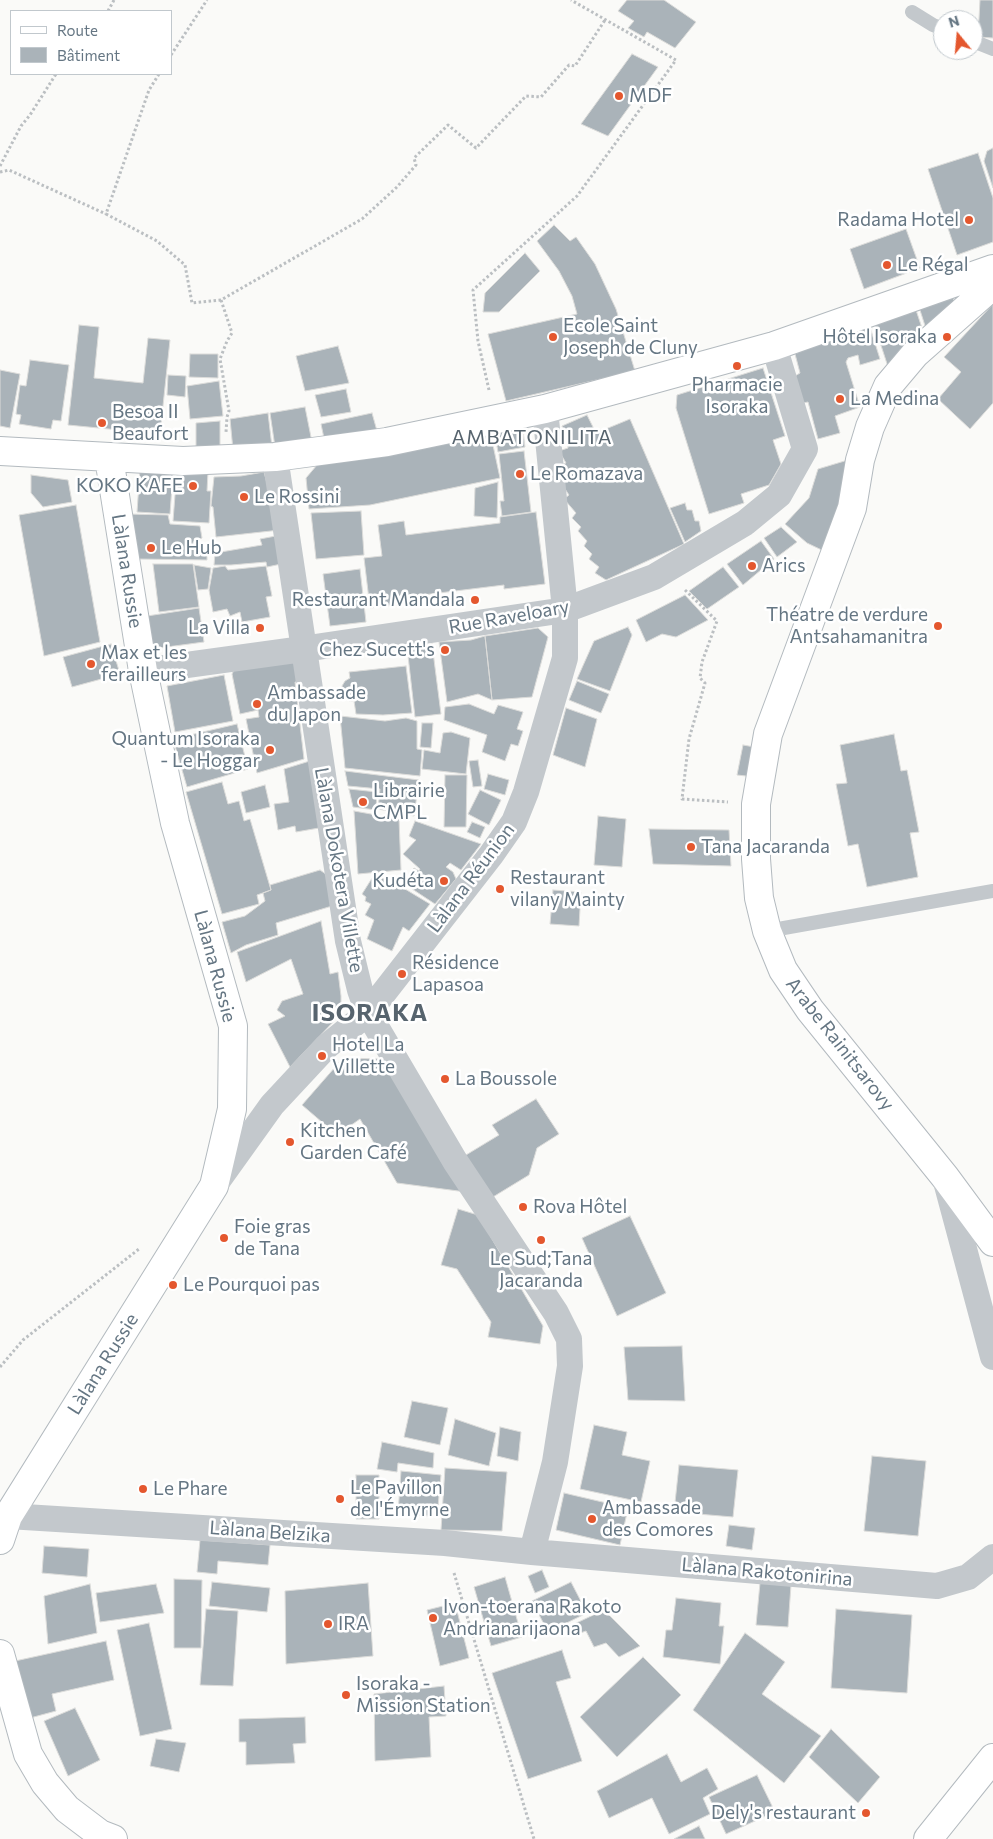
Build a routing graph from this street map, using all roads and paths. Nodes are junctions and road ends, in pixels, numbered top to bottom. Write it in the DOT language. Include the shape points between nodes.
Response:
graph roads {
  1 [pos="207,0"];
  2 [pos="571,0"];
  3 [pos="912,12"];
  4 [pos="605,20"];
  5 [pos="933,25"];
  6 [pos="172,53"];
  7 [pos="55,75"];
  8 [pos="158,75"];
  9 [pos="0,166"];
  10 [pos="0,172"];
  11 [pos="106,214"];
  12 [pos="993,269"];
  13 [pos="993,285"];
  14 [pos="221,300"];
  15 [pos="774,346"];
  16 [pos="545,409"];
  17 [pos="495,420"];
  18 [pos="0,451"];
  19 [pos="275,457"];
  20 [pos="109,458"];
  21 [pos="225,460"];
  22 [pos="665,570"];
  23 [pos="565,610"];
  24 [pos="303,649"];
  25 [pos="143,671"];
  26 [pos="756,804"];
  27 [pos="993,891"];
  28 [pos="767,930"];
  29 [pos="368,1013"];
  30 [pos="945,1178"];
  31 [pos="214,1186"];
  32 [pos="993,1242"];
  33 [pos="146,1244"];
  34 [pos="993,1356"];
  35 [pos="0,1367"];
  36 [pos="4,1528"];
  37 [pos="446,1543"];
  38 [pos="532,1552"];
  39 [pos="993,1557"];
  40 [pos="0,1654"];
  41 [pos="993,1758"];
  42 [pos="113,1839"];
  43 [pos="534,1839"];
  44 [pos="928,1839"];
  1 -- 6 [label="path"];
  2 -- 4 [label="path"];
  3 -- 5 [label="lane"];
  4 -- 14 [label="path" via="575,66 569,65 542,97 526,96 476,148 448,125 414,158 416,165 397,186 362,219"];
  4 -- 17 [label="path" via="676,60 578,196 473,290 478,342"];
  7 -- 9 [label="path" via="21,126"];
  8 -- 11 [label="path" via="149,90"];
  10 -- 11 [label="path" via="9,170"];
  11 -- 14 [label="path" via="158,241 185,265 192,303"];
  12 -- 15 [label="street"];
  13 -- 26 [label="street, Arabe Rainitsarovy" via="915,354 888,386 860,460 852,508 768,734"];
  14 -- 21 [label="path" via="232,333 220,360 229,411"];
  15 -- 16 [label="street"];
  15 -- 22 [label="street, Rue Raveloary" via="805,449 779,495 745,523"];
  16 -- 17 [label="street"];
  16 -- 23 [label="street, Làlana Réunion"];
  17 -- 19 [label="street" via="387,442"];
  18 -- 20 [label="street"];
  19 -- 21 [label="street"];
  19 -- 24 [label="street, Làlana Dokotera Villette"];
  20 -- 21 [label="street"];
  20 -- 25 [label="street, Làlana Russie"];
  22 -- 23 [label="street, Rue Raveloary"];
  22 -- 26 [label="path" via="717,621 702,662 700,678 705,683 689,739 682,798"];
  23 -- 24 [label="street, Rue Raveloary"];
  23 -- 29 [label="street, Làlana Réunion" via="566,658 514,822"];
  24 -- 25 [label="street, Rue Raveloary"];
  24 -- 29 [label="street, Làlana Dokotera Villette" via="348,941"];
  25 -- 31 [label="street, Làlana Russie" via="175,823 233,1026 232,1109"];
  26 -- 28 [label="street, Arabe Rainitsarovy" via="759,898"];
  27 -- 28 [label="lane"];
  28 -- 30 [label="street, Arabe Rainitsarovy" via="783,970 810,1010"];
  29 -- 31 [label="street, Làlana Réunion" via="326,1047 272,1105"];
  29 -- 38 [label="street, Làlana Dokotera Villette" via="455,1161 570,1339 570,1366 555,1462"];
  30 -- 32 [label="street, Arabe Rainitsarovy"];
  30 -- 34 [label="street"];
  31 -- 36 [label="street, Làlana Russie"];
  33 -- 35 [label="path" via="24,1340"];
  36 -- 37 [label="street, Làlana Belzika"];
  37 -- 38 [label="street, Làlana Belzika"];
  37 -- 43 [label="path"];
  38 -- 39 [label="street, Làlana Rakotonirina" via="937,1586 968,1577"];
  40 -- 42 [label="street" via="28,1754 45,1783 67,1808 100,1834"];
  41 -- 44 [label="street"];
}
